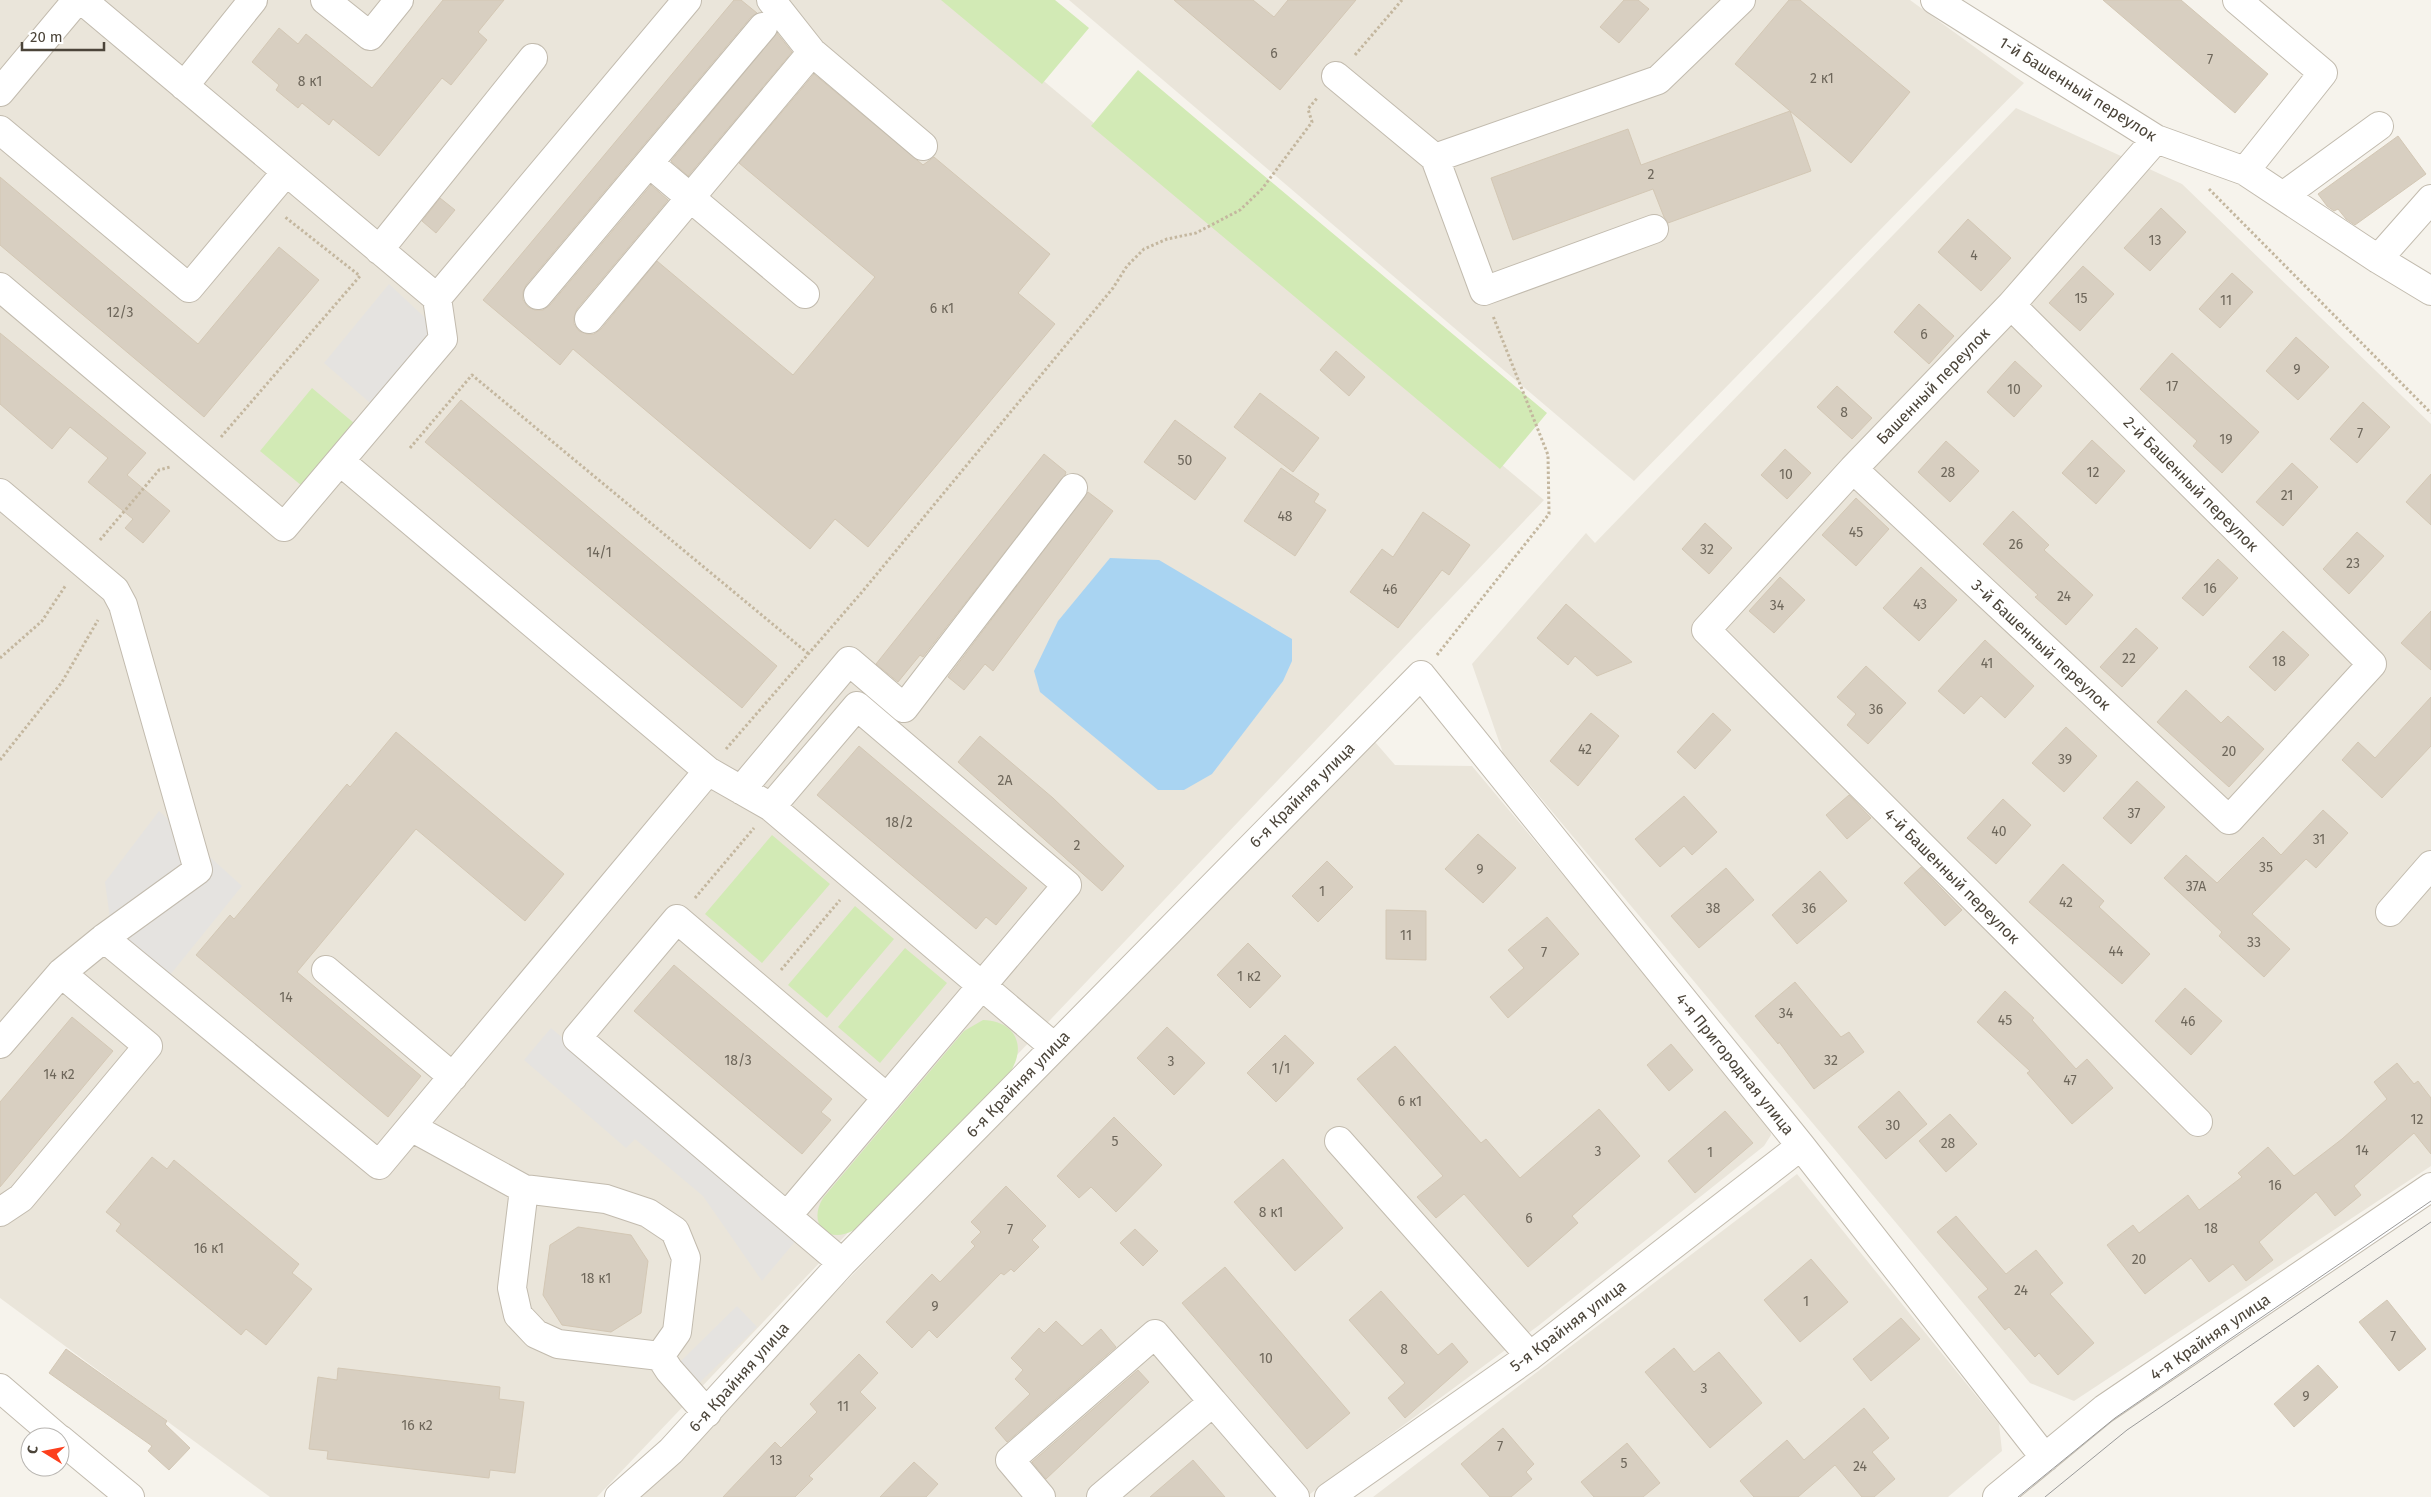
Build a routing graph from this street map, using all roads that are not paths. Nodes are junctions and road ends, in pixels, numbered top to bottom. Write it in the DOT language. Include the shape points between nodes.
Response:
graph roads {
  1 [pos="77,0"];
  2 [pos="82,0"];
  3 [pos="253,0"];
  4 [pos="324,0"];
  5 [pos="399,0"];
  6 [pos="687,0"];
  7 [pos="771,0"];
  8 [pos="1741,0"];
  9 [pos="1935,0"];
  10 [pos="2238,0"];
  11 [pos="762,27"];
  12 [pos="812,52"];
  13 [pos="534,58"];
  14 [pos="1336,76"];
  15 [pos="184,86"];
  16 [pos="0,92"];
  17 [pos="2379,126"];
  18 [pos="0,130"];
  19 [pos="2156,139"];
  20 [pos="923,146"];
  21 [pos="1435,158"];
  22 [pos="649,163"];
  23 [pos="2246,171"];
  24 [pos="286,172"];
  25 [pos="2283,196"];
  26 [pos="690,198"];
  27 [pos="2431,200"];
  28 [pos="1654,229"];
  29 [pos="380,250"];
  30 [pos="2378,259"];
  31 [pos="0,288"];
  32 [pos="2431,291"];
  33 [pos="805,294"];
  34 [pos="538,295"];
  35 [pos="437,298"];
  36 [pos="2011,304"];
  37 [pos="588,319"];
  38 [pos="341,462"];
  39 [pos="1853,469"];
  40 [pos="1073,488"];
  41 [pos="0,493"];
  42 [pos="1706,630"];
  43 [pos="1421,675"];
  44 [pos="708,771"];
  45 [pos="741,790"];
  46 [pos="771,808"];
  47 [pos="2230,820"];
  48 [pos="2431,865"];
  49 [pos="2390,912"];
  50 [pos="104,938"];
  51 [pos="326,970"];
  52 [pos="61,973"];
  53 [pos="982,986"];
  54 [pos="0,1044"];
  55 [pos="1054,1047"];
  56 [pos="453,1077"];
  57 [pos="887,1098"];
  58 [pos="2198,1122"];
  59 [pos="411,1127"];
  60 [pos="1339,1141"];
  61 [pos="1801,1146"];
  62 [pos="2431,1187"];
  63 [pos="524,1189"];
  64 [pos="0,1212"];
  65 [pos="787,1216"];
  66 [pos="842,1263"];
  67 [pos="660,1356"];
  68 [pos="1530,1356"];
  69 [pos="0,1388"];
  70 [pos="1213,1402"];
  71 [pos="708,1413"];
  72 [pos="46,1427"];
  73 [pos="70,1447"];
  74 [pos="2045,1458"];
  75 [pos="130,1497"];
  76 [pos="619,1497"];
  77 [pos="1042,1497"];
  78 [pos="1101,1497"];
  79 [pos="1295,1497"];
  80 [pos="1329,1497"];
  81 [pos="1997,1497"];
  1 -- 16 [label="street"];
  2 -- 15 [label="street"];
  3 -- 15 [label="street"];
  4 -- 5 [label="street" via="370,36"];
  6 -- 35 [label="street"];
  7 -- 12 [label="street"];
  8 -- 21 [label="street" via="1658,80"];
  9 -- 19 [label="street, 1-й Башенный переулок"];
  10 -- 23 [label="street" via="2322,73"];
  11 -- 22 [label="street"];
  12 -- 20 [label="street"];
  12 -- 26 [label="street"];
  13 -- 29 [label="street"];
  14 -- 21 [label="street"];
  15 -- 24 [label="street"];
  17 -- 25 [label="street"];
  18 -- 24 [label="street" via="189,288"];
  19 -- 23 [label="street, 1-й Башенный переулок"];
  19 -- 36 [label="street, Башенный переулок"];
  21 -- 28 [label="street" via="1484,291"];
  22 -- 26 [label="street"];
  22 -- 34 [label="street"];
  23 -- 25 [label="street, 1-й Башенный переулок"];
  24 -- 29 [label="street"];
  25 -- 30 [label="street, 1-й Башенный переулок"];
  26 -- 33 [label="street"];
  26 -- 37 [label="street"];
  27 -- 30 [label="street"];
  29 -- 35 [label="street"];
  30 -- 32 [label="street, 1-й Башенный переулок"];
  31 -- 38 [label="street" via="284,527"];
  35 -- 38 [label="street" via="443,338"];
  36 -- 39 [label="street, Башенный переулок"];
  36 -- 47 [label="street, 2-й Башенный переулок" via="2372,664"];
  38 -- 44 [label="street"];
  39 -- 42 [label="street, Башенный переулок"];
  39 -- 47 [label="street, 3-й Башенный переулок"];
  40 -- 45 [label="street" via="904,708 849,661"];
  41 -- 50 [label="street" via="115,590 123,605 198,870"];
  42 -- 58 [label="street, 4-й Башенный переулок"];
  43 -- 55 [label="street, 6-я Крайняя улица"];
  43 -- 61 [label="street, 4-я Пригородная улица"];
  44 -- 45 [label="street"];
  44 -- 56 [label="street"];
  45 -- 46 [label="street"];
  46 -- 53 [label="street"];
  46 -- 53 [label="street" via="857,706 865,712 1067,884"];
  48 -- 49 [label="street"];
  50 -- 52 [label="street"];
  50 -- 59 [label="street" via="379,1165"];
  51 -- 56 [label="street"];
  52 -- 54 [label="street"];
  52 -- 64 [label="street" via="148,1046 21,1198"];
  53 -- 55 [label="street"];
  53 -- 57 [label="street"];
  55 -- 66 [label="street, 6-я Крайняя улица"];
  56 -- 59 [label="street"];
  57 -- 65 [label="street"];
  57 -- 65 [label="street" via="677,919 577,1038"];
  59 -- 63 [label="street"];
  60 -- 68 [label="street"];
  61 -- 68 [label="street, 5-я Крайняя улица"];
  61 -- 74 [label="street, 4-я Пригородная улица"];
  62 -- 74 [label="street, 4-я Крайняя улица" via="2104,1409"];
  63 -- 67 [label="street" via="512,1288 518,1315 536,1334 558,1344"];
  63 -- 67 [label="street" via="606,1199 648,1212 675,1231 686,1258 677,1332"];
  65 -- 66 [label="street"];
  66 -- 71 [label="street, 6-я Крайняя улица"];
  67 -- 71 [label="street"];
  68 -- 80 [label="street, 5-я Крайняя улица"];
  69 -- 72 [label="street"];
  70 -- 77 [label="street" via="1155,1334 1010,1460"];
  70 -- 78 [label="street"];
  70 -- 79 [label="street"];
  71 -- 76 [label="street, 6-я Крайняя улица"];
  73 -- 75 [label="street"];
  74 -- 81 [label="street, 4-я Крайняя улица"];
}
